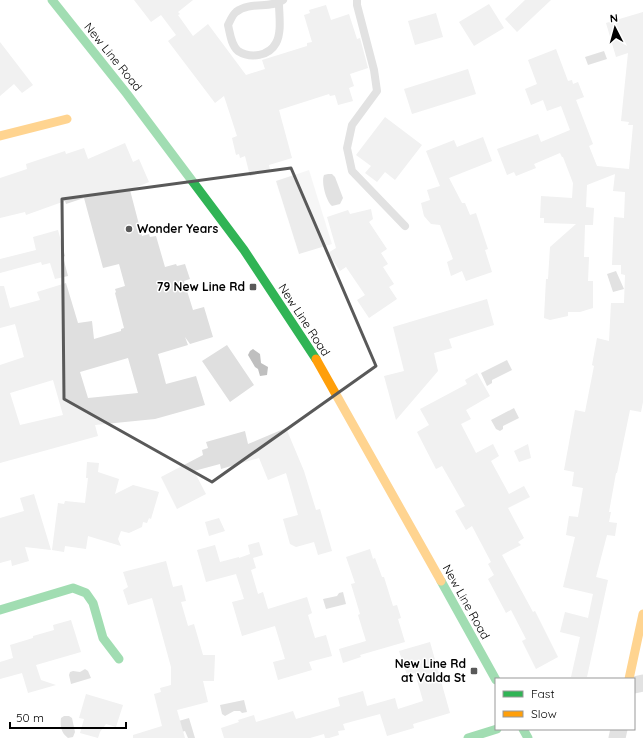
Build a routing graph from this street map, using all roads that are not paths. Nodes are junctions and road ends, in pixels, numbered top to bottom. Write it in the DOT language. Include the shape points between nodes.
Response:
graph roads {
  1 [pos="52,0"];
  2 [pos="358,0"];
  3 [pos="281,2"];
  4 [pos="67,119"];
  5 [pos="0,136"];
  6 [pos="405,226"];
  7 [pos="0,610"];
  8 [pos="643,614"];
  9 [pos="119,658"];
  10 [pos="495,678"];
  11 [pos="629,678"];
  12 [pos="495,730"];
  13 [pos="468,738"];
  1 -- 10 [label="main road, New Line Road" via="127,94 244,250 313,354"];
  2 -- 6 [label="lane" via="374,70 376,91 352,125 347,148 352,171"];
  3 -- 3 [label="lane" via="252,5 236,12 228,25 230,38 238,50 251,56 267,53 272,48 280,30"];
  4 -- 5 [label="main road"];
  7 -- 9 [label="main road" via="74,588 86,593 93,604 103,638"];
  8 -- 11 [label="main road"];
  12 -- 13 [label="main road"];
}
